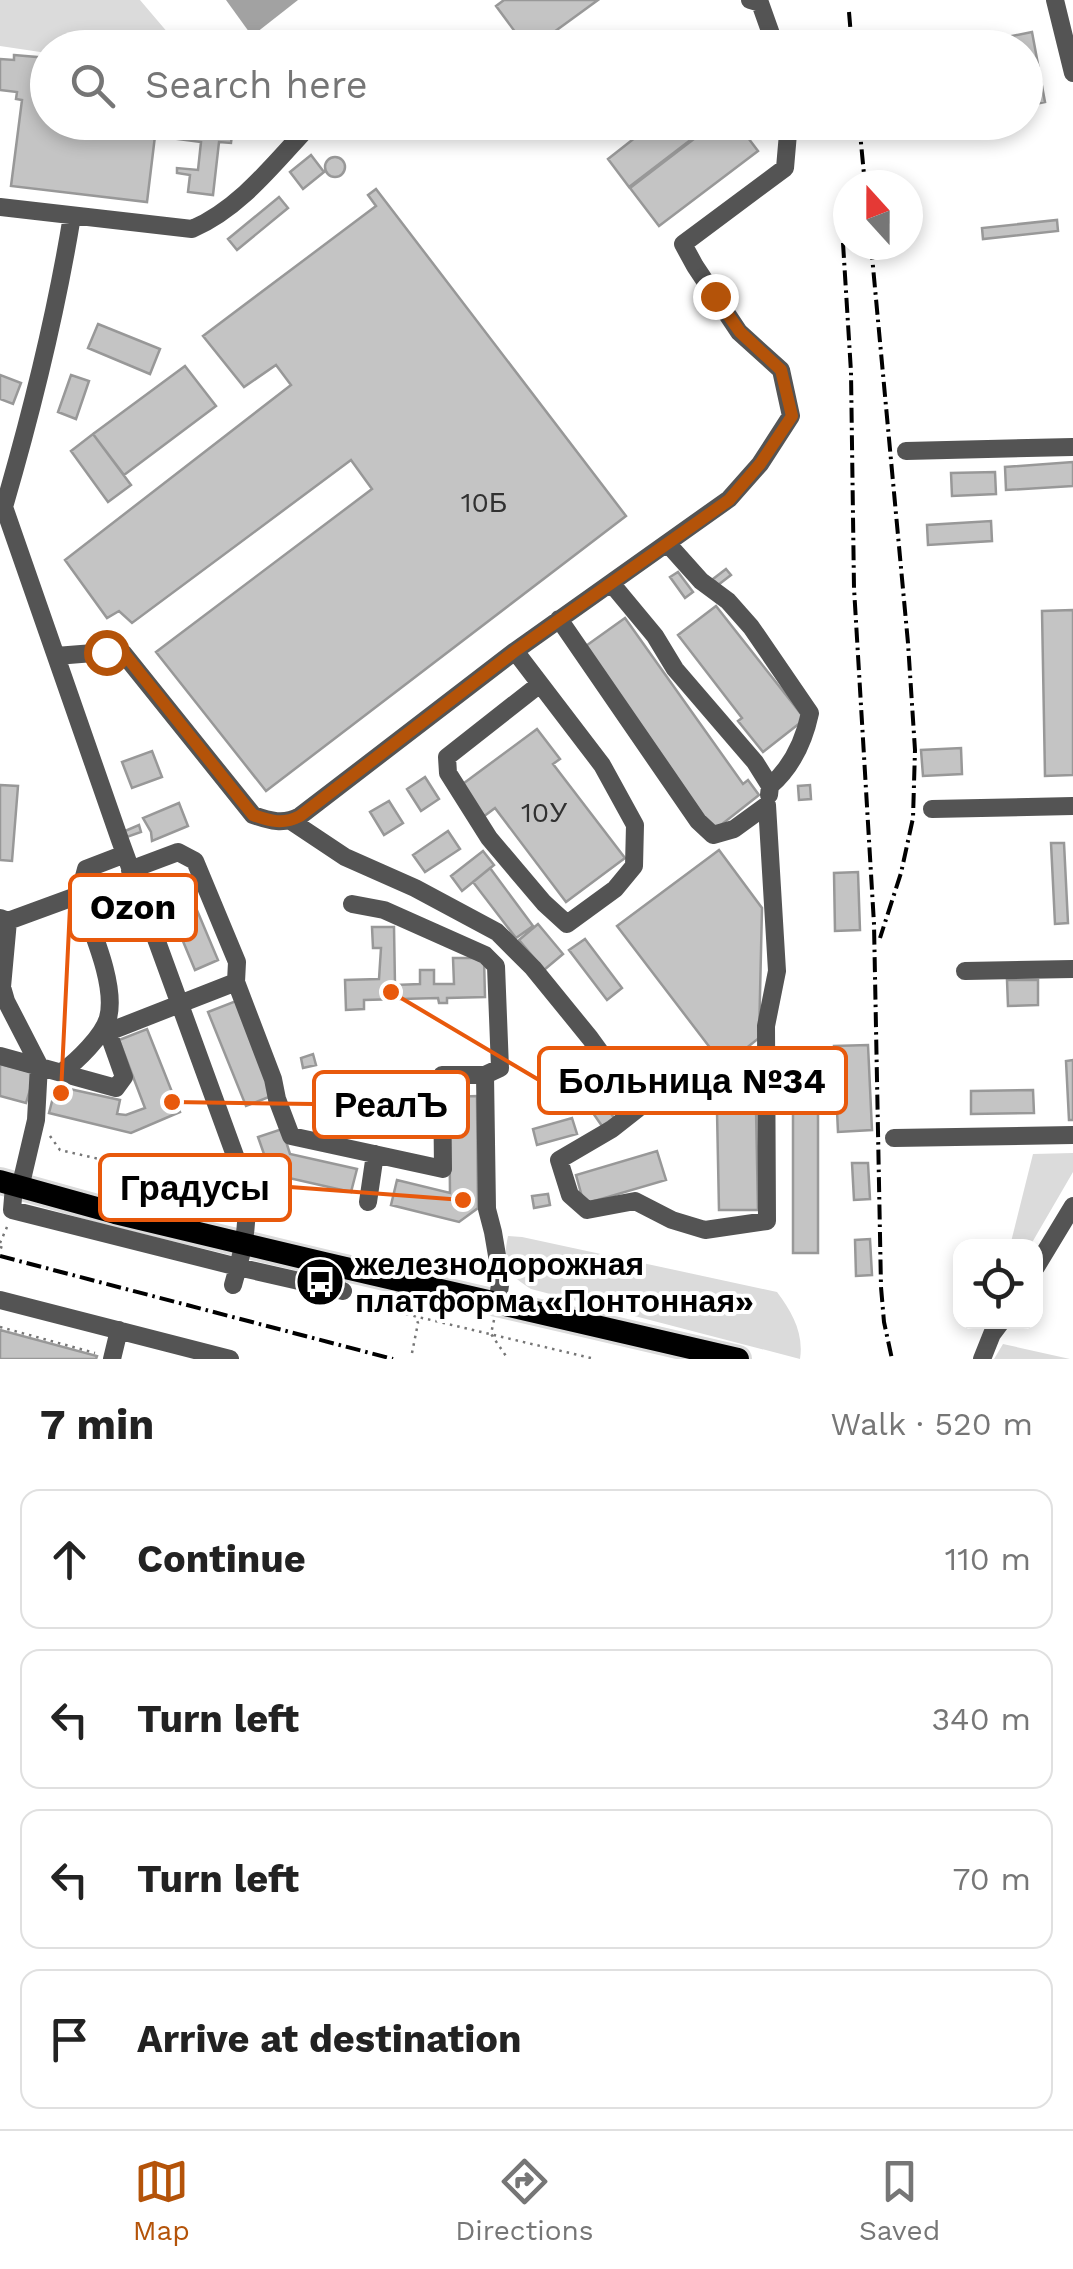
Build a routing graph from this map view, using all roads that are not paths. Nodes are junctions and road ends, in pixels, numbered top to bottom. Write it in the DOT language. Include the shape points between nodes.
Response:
graph roads {
  1 [pos="750,0"];
  2 [pos="1055,0"];
  3 [pos="770,30"];
  4 [pos="1073,73"];
  5 [pos="296,140"];
  6 [pos="787,140"];
  7 [pos="0,206"];
  8 [pos="72,216"];
  9 [pos="1073,447"];
  10 [pos="906,452"];
  11 [pos="2,507"];
  12 [pos="667,543"];
  13 [pos="611,583"];
  14 [pos="559,619"];
  15 [pos="515,651"];
  16 [pos="56,656"];
  17 [pos="540,684"];
  18 [pos="768,796"];
  19 [pos="1073,806"];
  20 [pos="932,809"];
  21 [pos="290,821"];
  22 [pos="125,855"];
  23 [pos="79,895"];
  24 [pos="352,904"];
  25 [pos="4,920"];
  26 [pos="1073,969"];
  27 [pos="965,971"];
  28 [pos="236,982"];
  29 [pos="180,1004"];
  30 [pos="108,1025"];
  31 [pos="0,1056"];
  32 [pos="39,1066"];
  33 [pos="62,1072"];
  34 [pos="485,1075"];
  35 [pos="766,1090"];
  36 [pos="640,1107"];
  37 [pos="1073,1135"];
  38 [pos="894,1138"];
  39 [pos="375,1154"];
  40 [pos="12,1185"];
  41 [pos="368,1202"];
  42 [pos="1073,1206"];
  43 [pos="1043,1255"];
  44 [pos="238,1265"];
  45 [pos="343,1291"];
  46 [pos="0,1300"];
  47 [pos="497,1304"];
  48 [pos="996,1329"];
  49 [pos="119,1330"];
  50 [pos="195,1355"];
  51 [pos="112,1358"];
  52 [pos="230,1359"];
  53 [pos="738,1359"];
  54 [pos="982,1359"];
  1 -- 3 [label="street" via="760,3"];
  2 -- 4 [label="street"];
  5 -- 8 [label="street" via="248,192 192,228"];
  6 -- 12 [label="street" via="785,168 683,244 740,332 781,370 792,416 729,500"];
  7 -- 8 [label="street"];
  8 -- 11 [label="street" via="27,426"];
  9 -- 10 [label="street"];
  11 -- 16 [label="street"];
  12 -- 13 [label="street"];
  12 -- 18 [label="street" via="750,627 810,713 796,755"];
  13 -- 14 [label="street"];
  13 -- 18 [label="street" via="755,762"];
  14 -- 15 [label="street"];
  14 -- 18 [label="street" via="712,835 734,829"];
  15 -- 17 [label="street"];
  15 -- 21 [label="street"];
  16 -- 21 [label="street" via="123,652 253,815"];
  16 -- 22 [label="street"];
  17 -- 17 [label="street" via="602,766 635,825 634,866 615,889 566,924 489,838 448,772 447,757"];
  18 -- 35 [label="street" via="776,971 766,1026"];
  19 -- 20 [label="street"];
  21 -- 36 [label="street" via="344,856 497,932 533,968"];
  22 -- 23 [label="street" via="86,869"];
  22 -- 28 [label="street" via="178,852 195,860 236,962"];
  22 -- 29 [label="street"];
  23 -- 25 [label="street"];
  23 -- 30 [label="street" via="107,973"];
  24 -- 34 [label="street" via="384,910 485,954 496,966 500,1068"];
  25 -- 32 [label="street" via="2,987"];
  26 -- 27 [label="street"];
  28 -- 29 [label="street"];
  28 -- 39 [label="street" via="292,1136"];
  29 -- 30 [label="street"];
  29 -- 44 [label="street" via="247,1192"];
  30 -- 33 [label="street"];
  30 -- 33 [label="street" via="124,1076 116,1088"];
  31 -- 32 [label="street"];
  32 -- 33 [label="street"];
  32 -- 40 [label="street" via="36,1120"];
  34 -- 39 [label="street" via="442,1076 442,1169"];
  34 -- 47 [label="street" via="487,1209 501,1279"];
  35 -- 36 [label="street" via="705,1086"];
  35 -- 36 [label="street" via="767,1220 705,1230 635,1201 587,1210 570,1194 559,1160"];
  37 -- 38 [label="street"];
  39 -- 41 [label="street"];
  40 -- 44 [label="main road"];
  40 -- 44 [label="street" via="12,1210"];
  42 -- 43 [label="street"];
  44 -- 45 [label="street"];
  44 -- 47 [label="main road"];
  46 -- 49 [label="street"];
  47 -- 53 [label="main road"];
  48 -- 54 [label="street"];
  49 -- 50 [label="street"];
  49 -- 51 [label="street"];
  50 -- 52 [label="street"];
}
